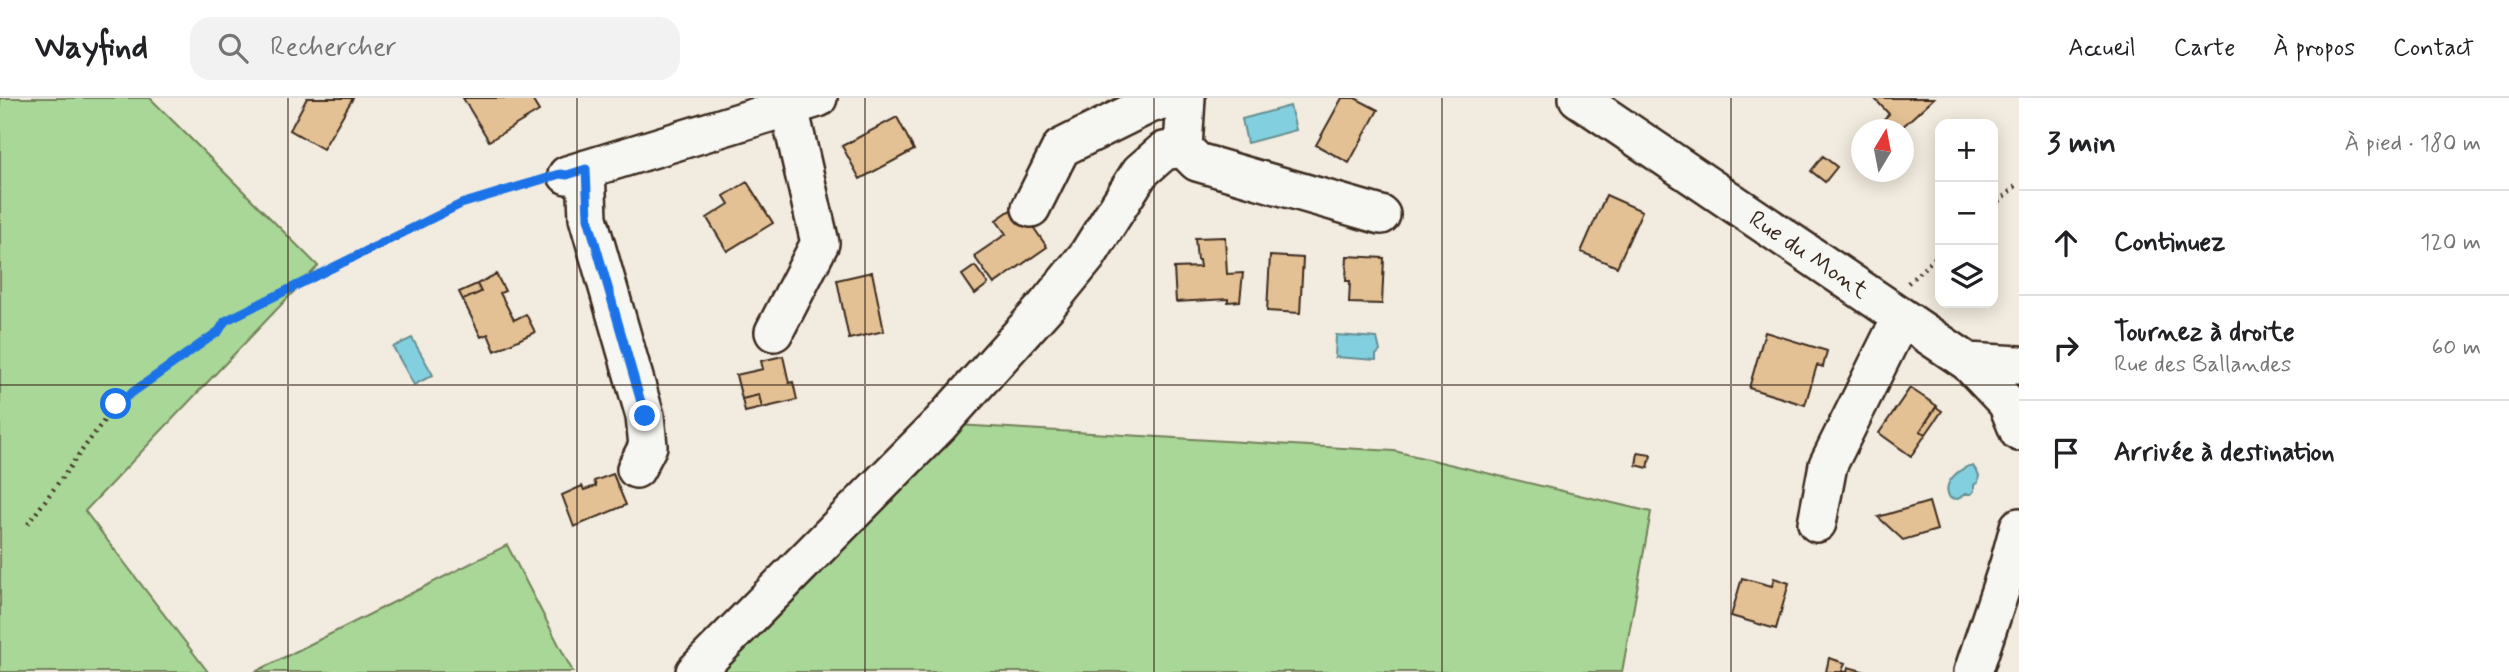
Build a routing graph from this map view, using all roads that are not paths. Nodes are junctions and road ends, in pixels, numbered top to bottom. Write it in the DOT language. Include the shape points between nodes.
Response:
graph roads {
  1 [pos="1186,98"];
  2 [pos="1578,98"];
  3 [pos="804,103"];
  4 [pos="1183,149"];
  5 [pos="1031,208"];
  6 [pos="1381,215"];
  7 [pos="1895,312"];
  8 [pos="774,332"];
  9 [pos="1968,362"];
  10 [pos="2019,365"];
  11 [pos="2019,432"];
  12 [pos="636,469"];
  13 [pos="1817,523"];
  14 [pos="2019,527"];
  15 [pos="695,672"];
  16 [pos="1973,672"];
  1 -- 4 [label="street"];
  1 -- 5 [label="street" via="1152,103 1061,148"];
  2 -- 7 [label="street, Rue du Mont"];
  3 -- 8 [label="street" via="820,243"];
  3 -- 12 [label="street" via="577,172 645,416 648,446"];
  4 -- 6 [label="street" via="1197,162"];
  4 -- 15 [label="street" via="1164,150 1140,172 1087,256 1047,305 940,424"];
  7 -- 9 [label="street, Rue du Mont"];
  7 -- 13 [label="street" via="1892,336 1828,465"];
  9 -- 10 [label="street"];
  9 -- 11 [label="street, Rue du Mont" via="2007,402"];
  14 -- 16 [label="street"];
}
